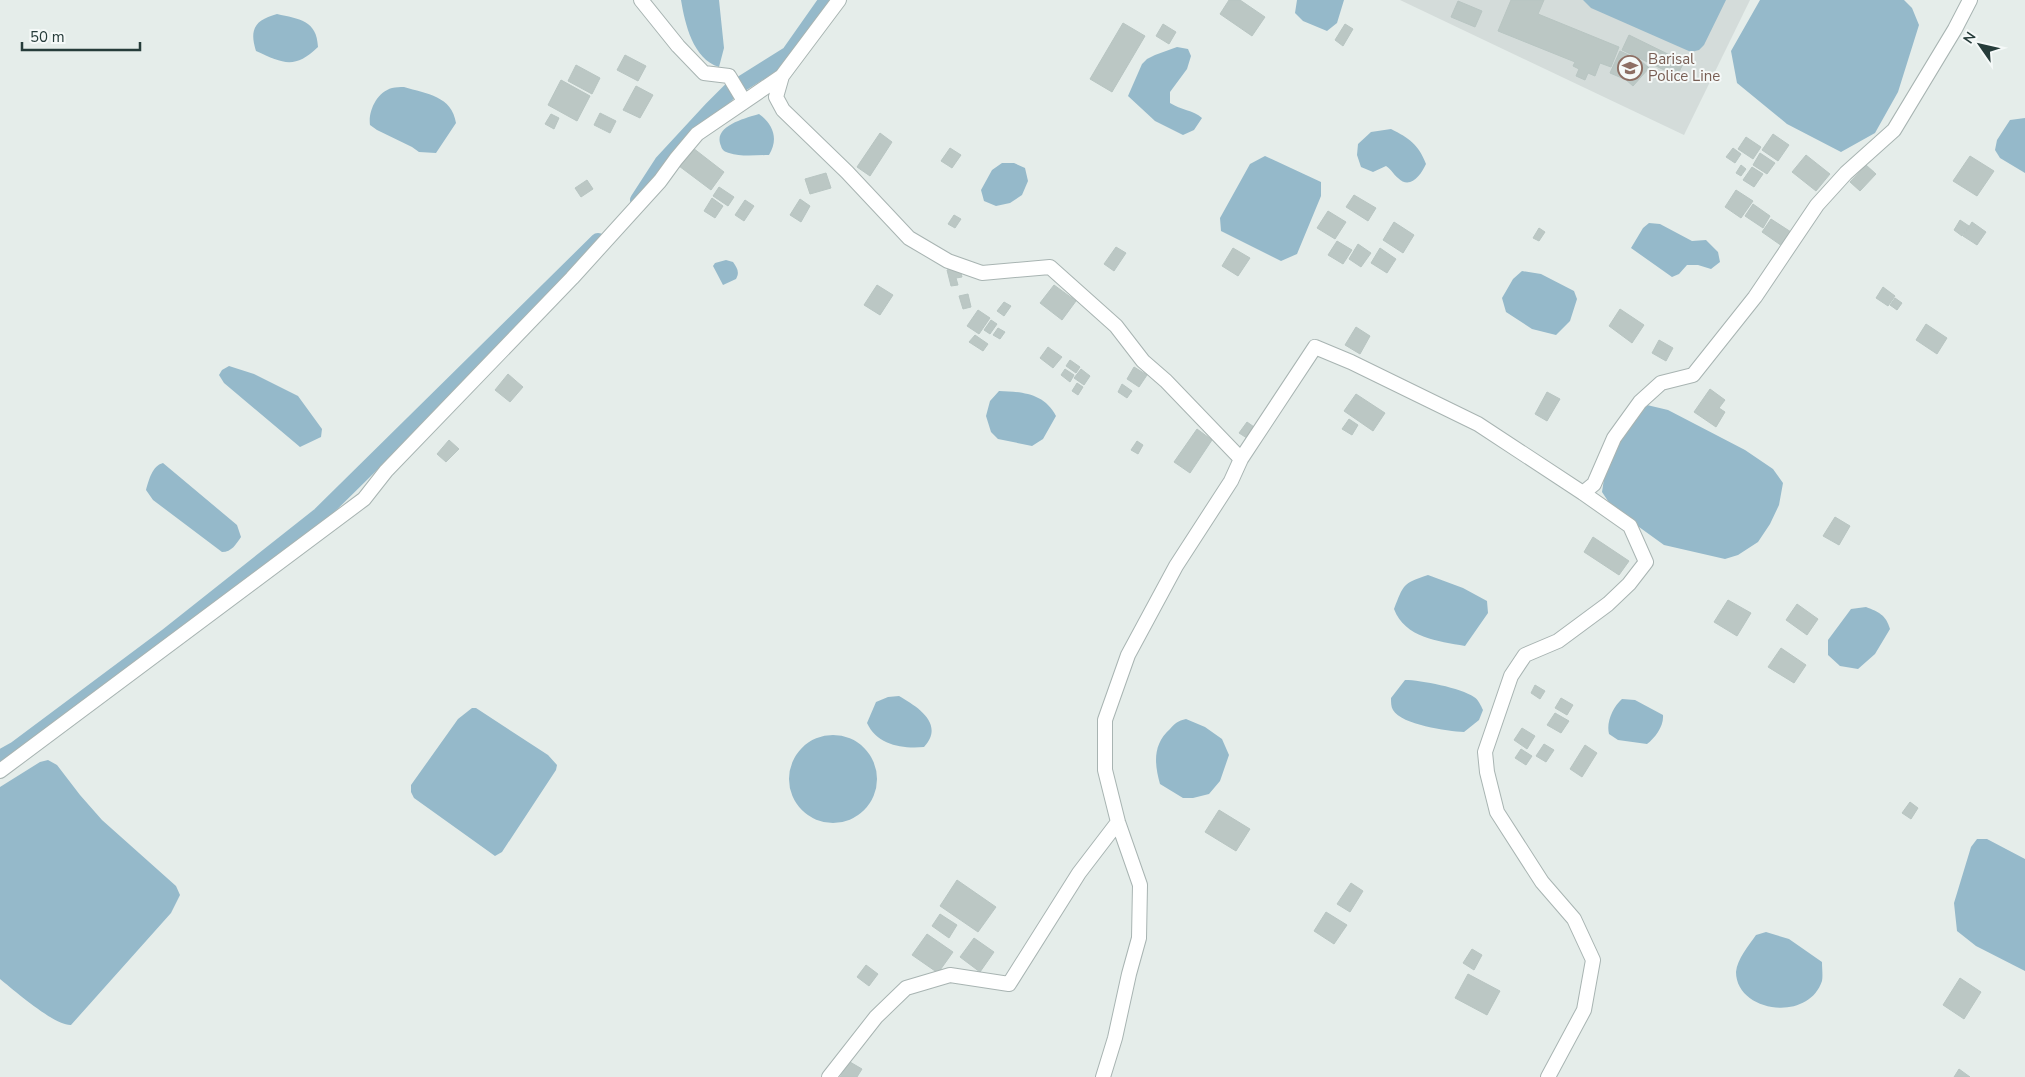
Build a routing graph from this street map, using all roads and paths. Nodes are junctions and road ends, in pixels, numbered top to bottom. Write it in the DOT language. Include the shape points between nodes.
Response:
graph roads {
  1 [pos="642,0"];
  2 [pos="839,0"];
  3 [pos="1970,0"];
  4 [pos="782,76"];
  5 [pos="744,101"];
  6 [pos="1241,459"];
  7 [pos="1583,493"];
  8 [pos="0,771"];
  9 [pos="1118,822"];
  10 [pos="829,1077"];
  11 [pos="1103,1077"];
  12 [pos="1548,1077"];
  1 -- 5 [label="street" via="704,73 729,76"];
  2 -- 4 [label="street"];
  3 -- 7 [label="street" via="1894,130 1846,173 1817,205 1755,297 1693,375 1661,383 1640,402 1614,438 1594,484"];
  4 -- 5 [label="street"];
  4 -- 6 [label="street" via="776,97 784,110 909,238 948,260 982,273 1050,267 1116,326 1143,361"];
  5 -- 8 [label="street" via="697,134 660,181 572,278 386,471 364,499"];
  6 -- 7 [label="street" via="1315,347 1478,424"];
  6 -- 9 [label="street" via="1230,482 1176,566 1128,655 1105,720 1105,770"];
  7 -- 12 [label="street" via="1630,526 1646,562 1608,604 1558,641 1524,655 1512,676 1485,752 1498,812 1542,882 1574,919 1593,960 1584,1010"];
  9 -- 10 [label="street" via="1079,873 1008,984 950,975 906,988 876,1017"];
  9 -- 11 [label="street" via="1140,885 1139,938"];
}
